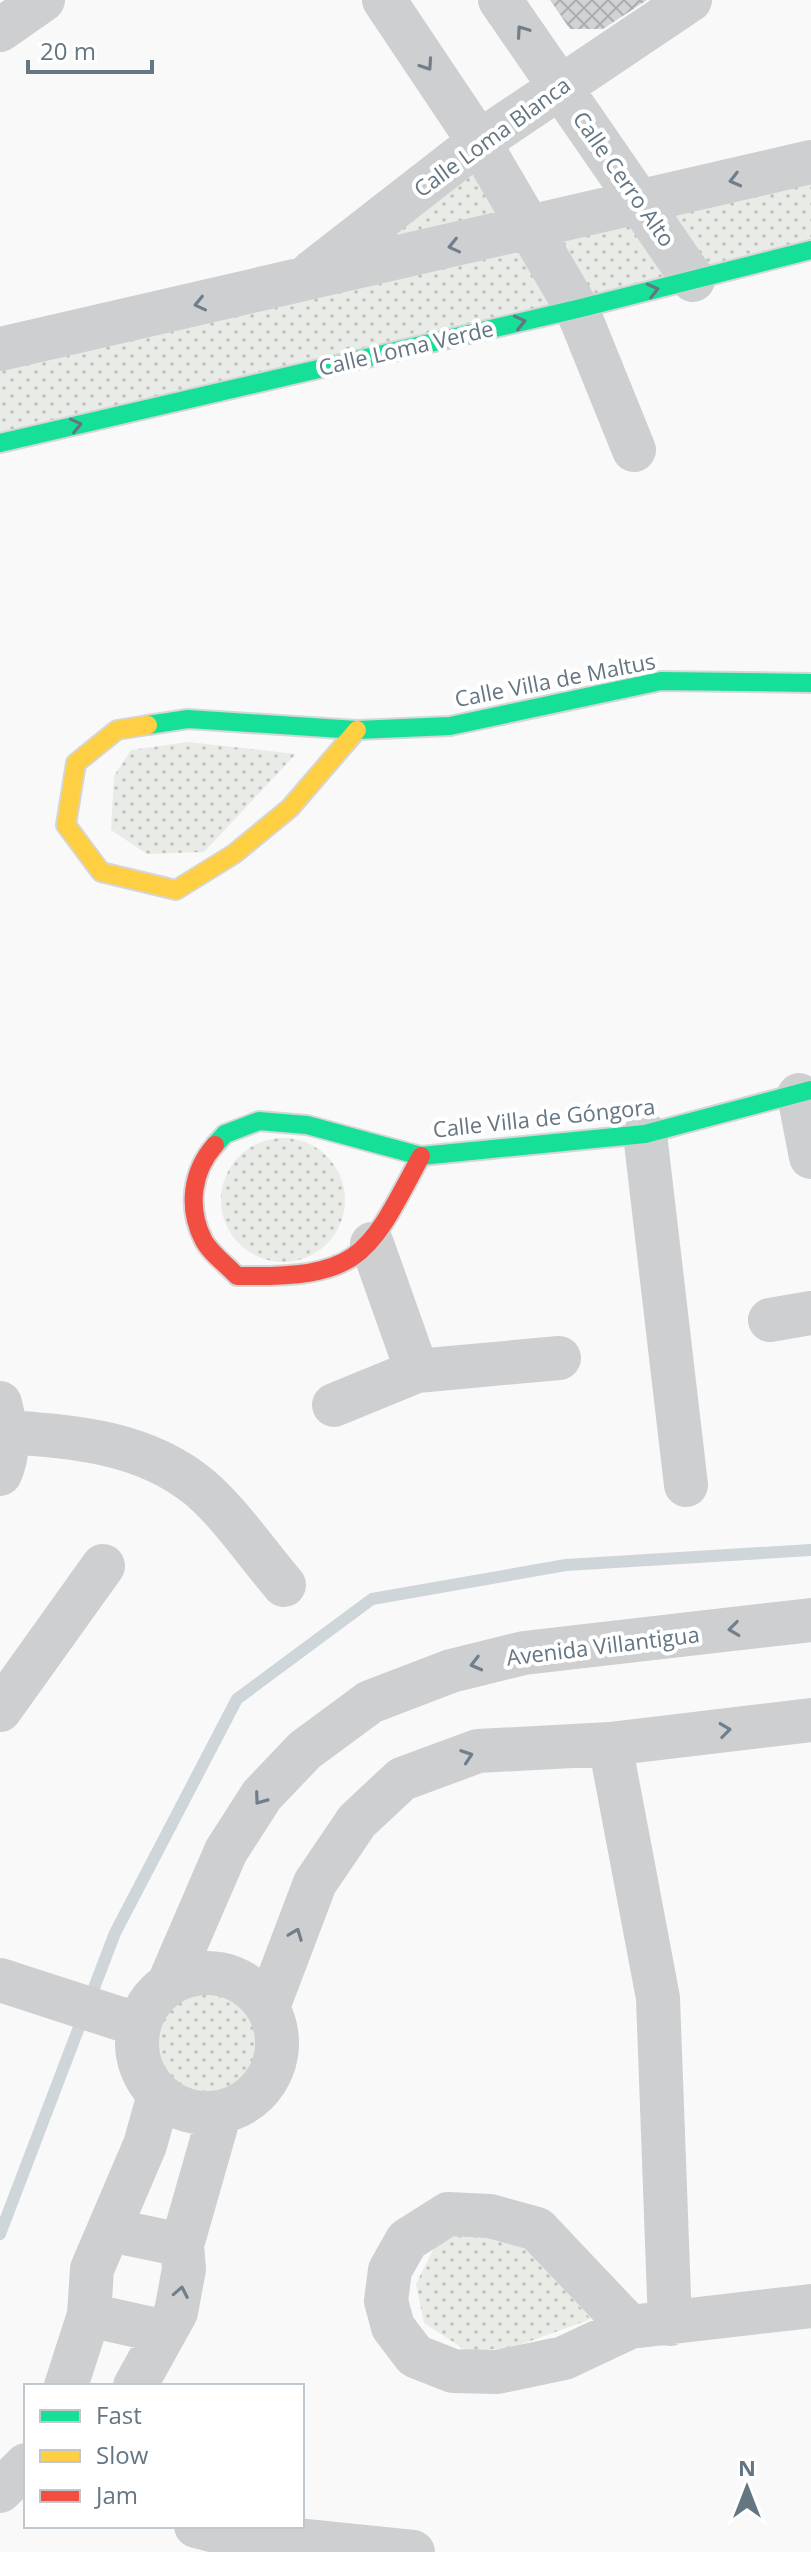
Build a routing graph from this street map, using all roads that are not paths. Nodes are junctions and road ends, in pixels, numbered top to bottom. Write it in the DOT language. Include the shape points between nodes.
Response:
graph roads {
  1 [pos="43,0"];
  2 [pos="384,0"];
  3 [pos="500,0"];
  4 [pos="690,0"];
  5 [pos="0,30"];
  6 [pos="560,87"];
  7 [pos="479,142"];
  8 [pos="811,162"];
  9 [pos="641,204"];
  10 [pos="530,228"];
  11 [pos="811,250"];
  12 [pos="693,280"];
  13 [pos="300,282"];
  14 [pos="577,309"];
  15 [pos="0,349"];
  16 [pos="0,443"];
  17 [pos="634,450"];
  18 [pos="811,683"];
  19 [pos="357,730"];
  20 [pos="805,1093"];
  21 [pos="645,1134"];
  22 [pos="421,1156"];
  23 [pos="811,1157"];
  24 [pos="372,1244"];
  25 [pos="559,1358"];
  26 [pos="417,1371"];
  27 [pos="334,1405"];
  28 [pos="4,1417"];
  29 [pos="0,1474"];
  30 [pos="686,1485"];
  31 [pos="103,1566"];
  32 [pos="284,1585"];
  33 [pos="811,1620"];
  34 [pos="0,1710"];
  35 [pos="811,1720"];
  36 [pos="610,1744"];
  37 [pos="0,1980"];
  38 [pos="169,1983"];
  39 [pos="268,2007"];
  40 [pos="125,2021"];
  41 [pos="159,2095"];
  42 [pos="220,2112"];
  43 [pos="110,2230"];
  44 [pos="182,2245"];
  45 [pos="811,2306"];
  46 [pos="89,2315"];
  47 [pos="650,2326"];
  48 [pos="165,2332"];
  49 [pos="67,2384"];
  50 [pos="136,2384"];
  51 [pos="24,2467"];
  52 [pos="0,2491"];
  53 [pos="204,2528"];
  54 [pos="413,2552"];
  1 -- 5 [label="street"];
  2 -- 7 [label="street, one-way"];
  6 -- 3 [label="street, Calle Cerro Alto, one-way"];
  4 -- 6 [label="street, Calle Loma Blanca"];
  6 -- 7 [label="street, Calle Loma Blanca"];
  6 -- 9 [label="street, Calle Cerro Alto"];
  7 -- 10 [label="street"];
  7 -- 13 [label="street, Calle Loma Blanca"];
  8 -- 9 [label="street, one-way"];
  9 -- 10 [label="street"];
  9 -- 12 [label="street, Calle Cerro Alto"];
  10 -- 13 [label="street, one-way"];
  10 -- 14 [label="street"];
  11 -- 12 [label="street, Calle Loma Verde"];
  14 -- 12 [label="street, Calle Loma Verde, one-way"];
  13 -- 15 [label="street, one-way"];
  16 -- 14 [label="street, Calle Loma Verde, one-way"];
  14 -- 17 [label="street"];
  18 -- 19 [label="street, Calle Villa de Maltus" via="661,681 450,726"];
  19 -- 19 [label="street, Calle Villa de Maltus" via="188,719 117,730 76,763 66,825 101,872 176,890 234,854 290,808"];
  20 -- 21 [label="street, Calle Villa de Góngora"];
  20 -- 23 [label="street"];
  21 -- 22 [label="street, Calle Villa de Góngora"];
  21 -- 30 [label="street"];
  22 -- 24 [label="street, Calle Villa de Góngora"];
  22 -- 24 [label="street, Calle Villa de Góngora" via="307,1125 259,1121 225,1134 203,1159 192,1193 203,1240 237,1276 286,1278 336,1265"];
  24 -- 26 [label="street"];
  25 -- 26 [label="street"];
  26 -- 27 [label="street"];
  28 -- 29 [label="street" via="5,1463"];
  28 -- 32 [label="street" via="151,1456 200,1488"];
  31 -- 34 [label="street"];
  33 -- 38 [label="street, Avenida Villantigua, one-way" via="524,1653 451,1671 370,1702 305,1750 262,1795 226,1851"];
  36 -- 35 [label="street, one-way"];
  39 -- 36 [label="street, one-way" via="315,1883 357,1821 402,1779 478,1751"];
  36 -- 47 [label="street" via="658,1998"];
  37 -- 40 [label="street"];
  38 -- 39 [label="street" via="187,1975 224,1974 249,1987"];
  38 -- 40 [label="street"];
  39 -- 42 [label="street" via="277,2028 272,2072 241,2105"];
  40 -- 41 [label="street" via="147,2081"];
  41 -- 42 [label="street" via="188,2110"];
  41 -- 43 [label="street"];
  42 -- 44 [label="street"];
  43 -- 44 [label="street"];
  43 -- 46 [label="street" via="92,2269"];
  48 -- 44 [label="street, one-way" via="182,2292"];
  45 -- 47 [label="street"];
  46 -- 48 [label="street"];
  46 -- 49 [label="street"];
  47 -- 47 [label="street" via="564,2358 497,2372 453,2371 415,2356 393,2327 386,2301 390,2270 407,2240 448,2214 490,2216 537,2229"];
  48 -- 50 [label="street"];
  51 -- 52 [label="street"];
  53 -- 54 [label="street"];
}
